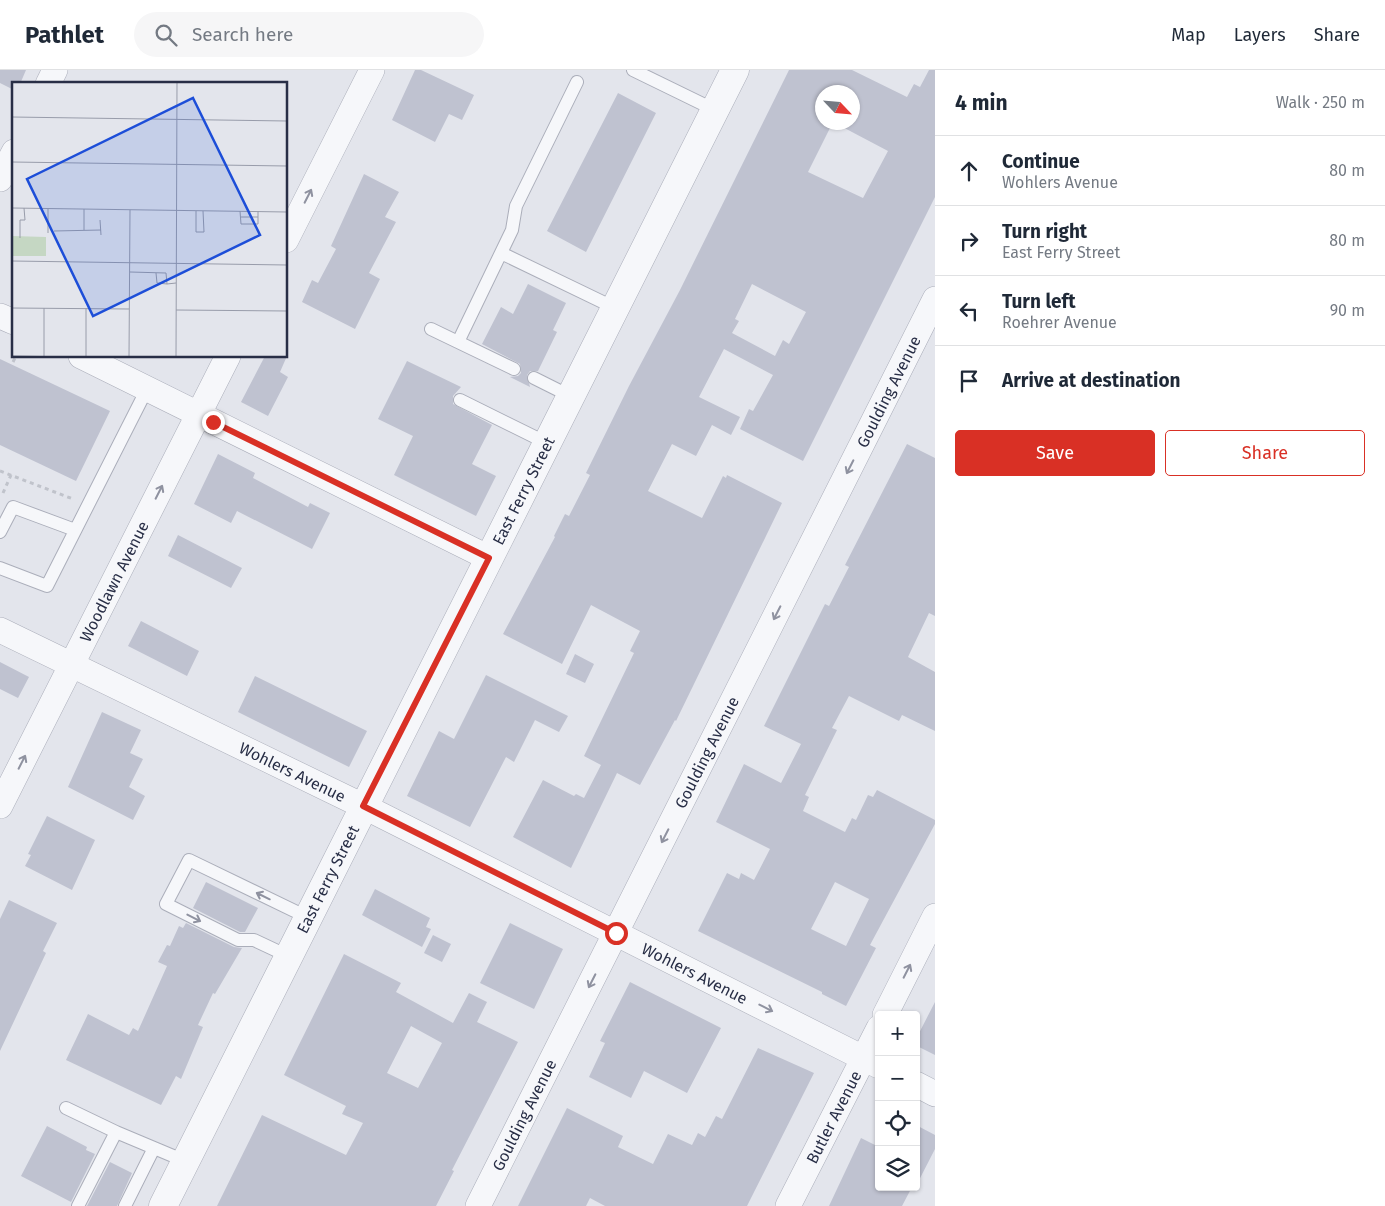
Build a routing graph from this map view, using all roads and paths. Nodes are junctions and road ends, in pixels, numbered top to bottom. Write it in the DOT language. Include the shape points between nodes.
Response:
graph roads {
  1 [pos="56,70"];
  2 [pos="372,70"];
  3 [pos="632,70"];
  4 [pos="735,70"];
  5 [pos="49,82"];
  6 [pos="577,82"];
  7 [pos="715,110"];
  8 [pos="12,156"];
  9 [pos="0,179"];
  10 [pos="288,236"];
  11 [pos="501,253"];
  12 [pos="935,299"];
  13 [pos="615,308"];
  14 [pos="0,316"];
  15 [pos="12,321"];
  16 [pos="432,329"];
  17 [pos="458,342"];
  18 [pos="15,358"];
  19 [pos="85,358"];
  20 [pos="227,358"];
  21 [pos="13,362"];
  22 [pos="514,369"];
  23 [pos="534,378"];
  24 [pos="147,390"];
  25 [pos="570,396"];
  26 [pos="460,400"];
  27 [pos="198,415"];
  28 [pos="547,443"];
  29 [pos="0,471"];
  30 [pos="11,475"];
  31 [pos="2,496"];
  32 [pos="76,500"];
  33 [pos="75,530"];
  34 [pos="0,532"];
  35 [pos="489,558"];
  36 [pos="0,568"];
  37 [pos="0,630"];
  38 [pos="70,665"];
  39 [pos="0,806"];
  40 [pos="363,806"];
  41 [pos="935,916"];
  42 [pos="307,917"];
  43 [pos="616,933"];
  44 [pos="288,956"];
  45 [pos="887,1011"];
  46 [pos="875,1045"];
  47 [pos="871,1062"];
  48 [pos="920,1086"];
  49 [pos="935,1094"];
  50 [pos="66,1108"];
  51 [pos="116,1132"];
  52 [pos="154,1148"];
  53 [pos="185,1161"];
  54 [pos="78,1206"];
  55 [pos="125,1206"];
  56 [pos="163,1206"];
  57 [pos="478,1206"];
  58 [pos="788,1206"];
  1 -- 5 [label="street"];
  10 -- 2 [label="street, one-way"];
  3 -- 7 [label="lane"];
  4 -- 7 [label="street, East Ferry Street"];
  6 -- 11 [label="lane" via="516,206 512,230"];
  7 -- 13 [label="street, East Ferry Street"];
  8 -- 9 [label="street"];
  11 -- 13 [label="lane"];
  11 -- 17 [label="lane"];
  12 -- 43 [label="street, Goulding Avenue, one-way"];
  13 -- 25 [label="street, East Ferry Street"];
  14 -- 15 [label="street"];
  16 -- 17 [label="lane"];
  17 -- 22 [label="lane"];
  18 -- 21 [label="path"];
  19 -- 24 [label="street"];
  20 -- 27 [label="street, Woodlawn Avenue"];
  23 -- 25 [label="lane"];
  24 -- 27 [label="street"];
  24 -- 33 [label="lane"];
  25 -- 28 [label="street, East Ferry Street"];
  26 -- 28 [label="lane"];
  27 -- 35 [label="street"];
  38 -- 27 [label="street, Woodlawn Avenue, one-way"];
  28 -- 35 [label="street, East Ferry Street"];
  29 -- 30 [label="path"];
  30 -- 31 [label="path"];
  30 -- 32 [label="path"];
  33 -- 34 [label="lane" via="13,507"];
  33 -- 36 [label="lane" via="46,586"];
  35 -- 40 [label="street, East Ferry Street"];
  37 -- 38 [label="street, Wohlers Avenue"];
  39 -- 38 [label="street, Woodlawn Avenue, one-way"];
  38 -- 40 [label="street, Wohlers Avenue"];
  40 -- 42 [label="street, East Ferry Street"];
  40 -- 43 [label="street, Wohlers Avenue"];
  45 -- 41 [label="street, one-way"];
  42 -- 44 [label="street, East Ferry Street"];
  42 -- 44 [label="lane, one-way" via="189,860 166,904 238,940 254,940"];
  43 -- 47 [label="street, Wohlers Avenue, one-way"];
  43 -- 57 [label="street, Goulding Avenue, one-way"];
  44 -- 53 [label="street, East Ferry Street"];
  46 -- 47 [label="street, Butler Avenue"];
  47 -- 58 [label="street, Butler Avenue"];
  48 -- 49 [label="street"];
  50 -- 51 [label="lane"];
  51 -- 52 [label="lane"];
  51 -- 54 [label="lane"];
  52 -- 53 [label="lane"];
  52 -- 55 [label="lane"];
  53 -- 56 [label="street, East Ferry Street"];
}
